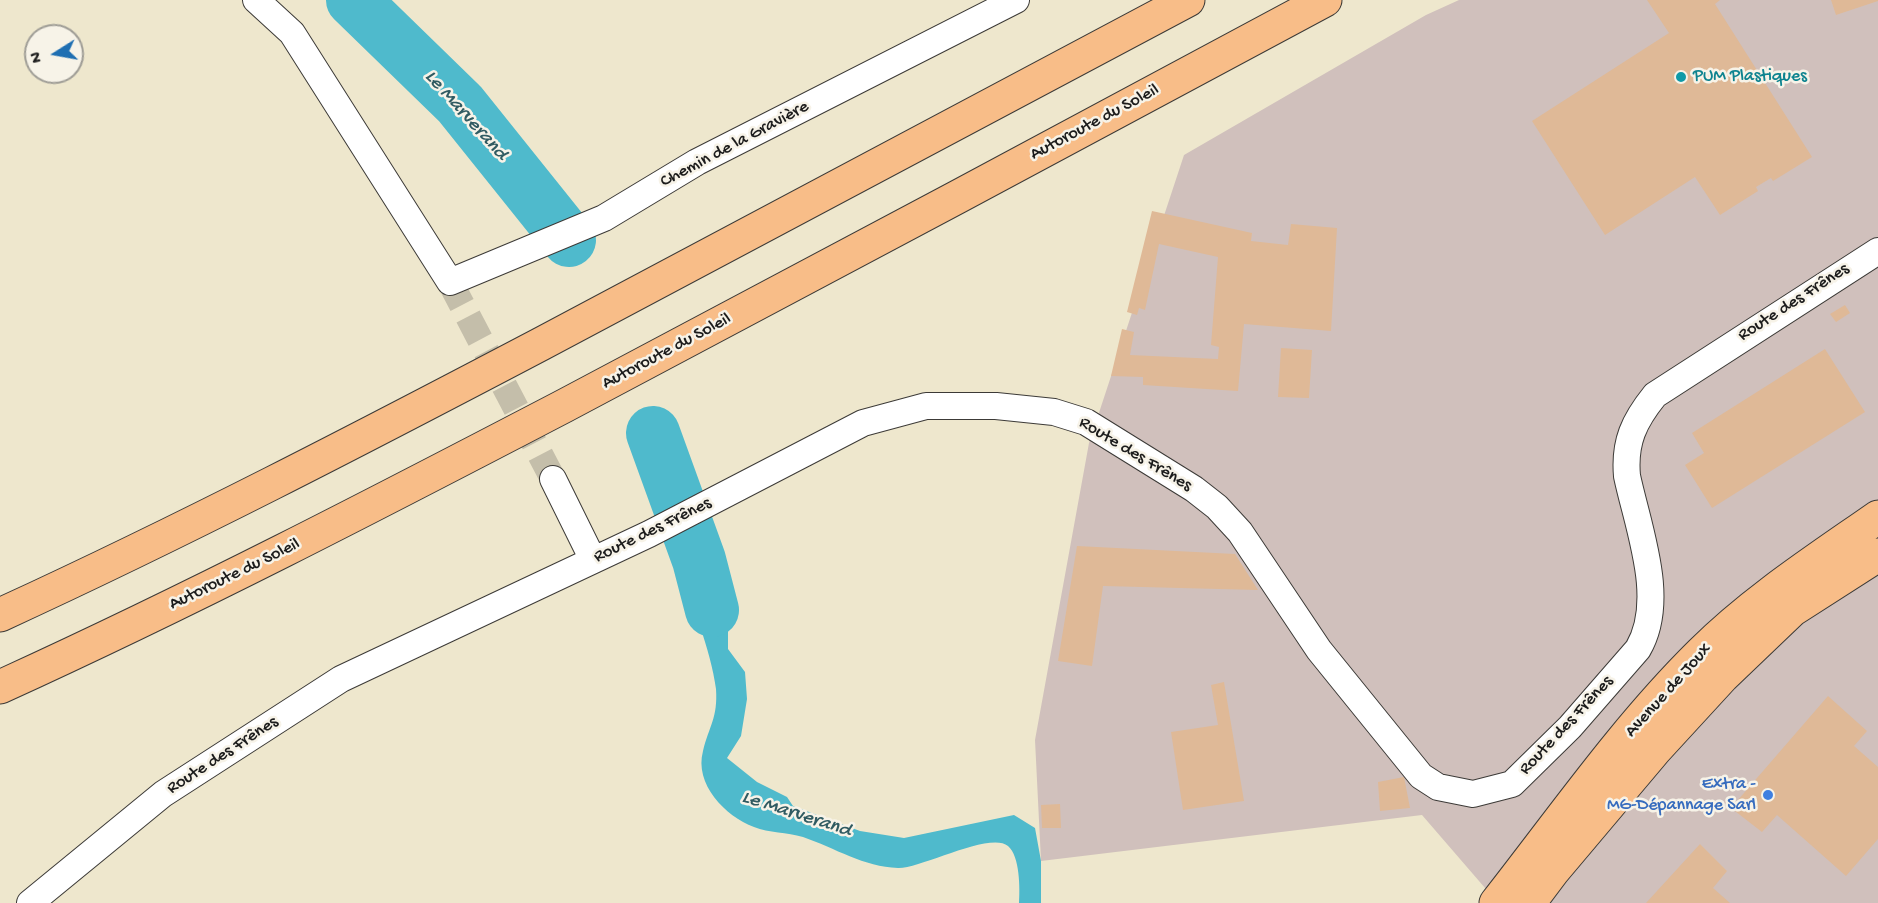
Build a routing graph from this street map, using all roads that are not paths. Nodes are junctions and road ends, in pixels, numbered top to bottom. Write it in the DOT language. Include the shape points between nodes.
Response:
graph roads {
  1 [pos="256,0"];
  2 [pos="1016,0"];
  3 [pos="1188,0"];
  4 [pos="1325,0"];
  5 [pos="1878,251"];
  6 [pos="554,479"];
  7 [pos="1878,517"];
  8 [pos="1878,555"];
  9 [pos="593,560"];
  10 [pos="0,615"];
  11 [pos="0,687"];
  12 [pos="30,903"];
  13 [pos="1496,903"];
  14 [pos="1529,903"];
  1 -- 2 [label="street, Chemin de la Gravière" via="292,33 450,282 604,218 697,162"];
  3 -- 10 [label="main road" via="312,464"];
  4 -- 11 [label="main road, Autoroute du Soleil" via="340,523 119,633"];
  5 -- 9 [label="street, Route des Frênes" via="1674,381 1637,416 1625,457 1652,592 1646,636 1570,727 1512,784 1492,790 1456,792 1421,776 1319,650 1240,532 1224,515 1194,489 1086,422 1054,412 957,405 917,408 863,423 722,498"];
  6 -- 9 [label="street"];
  7 -- 13 [label="main road, Avenue de Joux" via="1787,581 1701,652 1633,729"];
  8 -- 14 [label="main road, Avenue de Joux" via="1792,610 1723,676 1655,750"];
  9 -- 12 [label="street, Route des Frênes" via="341,680 163,794"];
}
